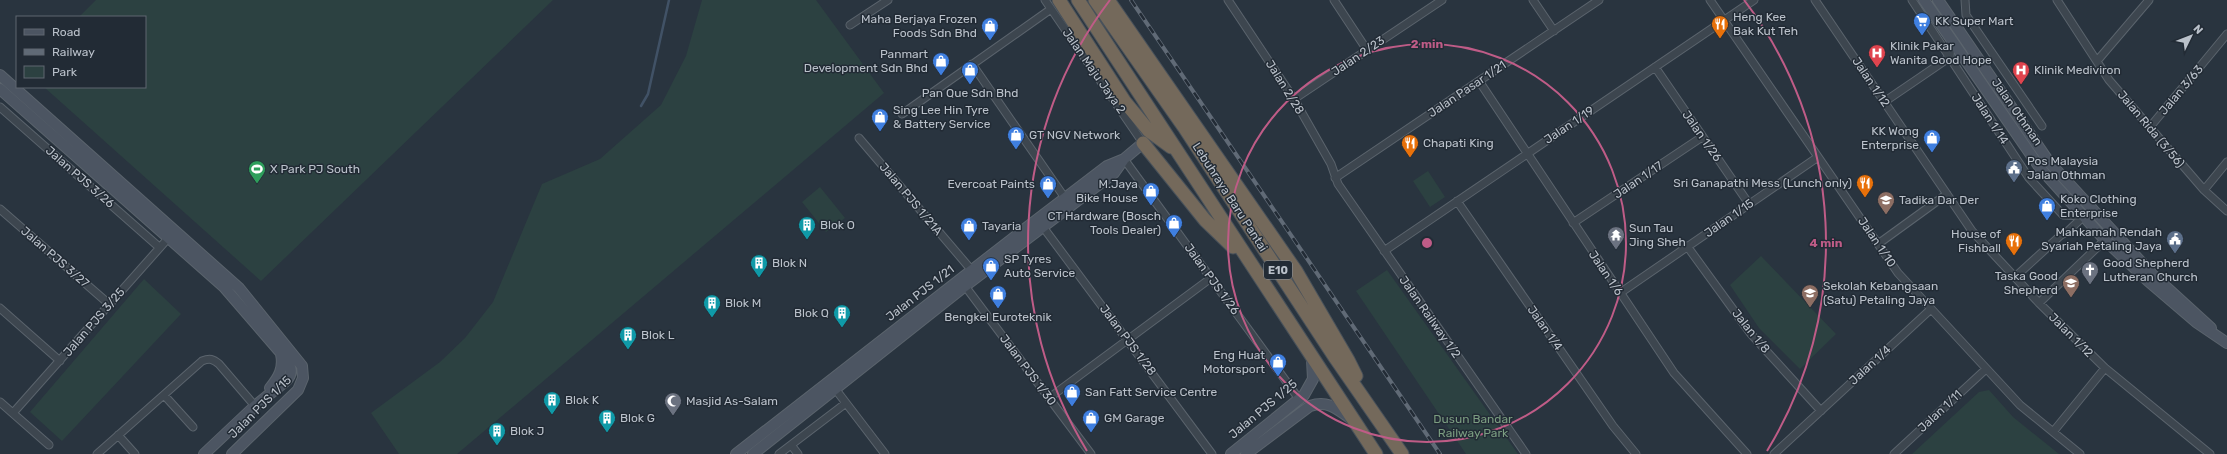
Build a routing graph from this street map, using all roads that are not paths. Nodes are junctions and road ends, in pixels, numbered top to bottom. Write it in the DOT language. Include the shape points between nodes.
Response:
graph roads {
  1 [pos="888,0"];
  2 [pos="1045,0"];
  3 [pos="1078,0"];
  4 [pos="1095,0"];
  5 [pos="1108,0"];
  6 [pos="1228,0"];
  7 [pos="1334,0"];
  8 [pos="1533,0"];
  9 [pos="1599,0"];
  10 [pos="1710,0"];
  11 [pos="1754,0"];
  12 [pos="1815,0"];
  13 [pos="1912,0"];
  14 [pos="1924,0"];
  15 [pos="1938,0"];
  16 [pos="1965,0"];
  17 [pos="2057,0"];
  18 [pos="2149,0"];
  19 [pos="1439,1"];
  20 [pos="1055,5"];
  21 [pos="1724,20"];
  22 [pos="850,25"];
  23 [pos="1975,29"];
  24 [pos="1554,31"];
  25 [pos="2227,34"];
  26 [pos="1964,37"];
  27 [pos="1951,39"];
  28 [pos="1367,50"];
  29 [pos="1950,57"];
  30 [pos="2097,61"];
  31 [pos="972,64"];
  32 [pos="1654,67"];
  33 [pos="0,74"];
  34 [pos="1479,81"];
  35 [pos="0,89"];
  36 [pos="1294,99"];
  37 [pos="1884,102"];
  38 [pos="0,107"];
  39 [pos="2031,110"];
  40 [pos="902,114"];
  41 [pos="2018,118"];
  42 [pos="2042,126"];
  43 [pos="2150,127"];
  44 [pos="1702,136"];
  45 [pos="859,138"];
  46 [pos="1143,143"];
  47 [pos="1179,153"];
  48 [pos="1527,154"];
  49 [pos="1818,157"];
  50 [pos="1124,159"];
  51 [pos="2227,162"];
  52 [pos="1335,178"];
  53 [pos="2204,190"];
  54 [pos="1947,194"];
  55 [pos="1065,198"];
  56 [pos="1457,201"];
  57 [pos="1749,204"];
  58 [pos="0,209"];
  59 [pos="2227,211"];
  60 [pos="2084,216"];
  61 [pos="1573,223"];
  62 [pos="1043,227"];
  63 [pos="171,234"];
  64 [pos="2109,236"];
  65 [pos="1878,244"];
  66 [pos="1688,246"];
  67 [pos="159,247"];
  68 [pos="1384,251"];
  69 [pos="1248,261"];
  70 [pos="974,273"];
  71 [pos="1211,278"];
  72 [pos="2015,278"];
  73 [pos="966,286"];
  74 [pos="1620,293"];
  75 [pos="2039,303"];
  76 [pos="109,304"];
  77 [pos="0,308"];
  78 [pos="1931,309"];
  79 [pos="1128,340"];
  80 [pos="2225,342"];
  81 [pos="280,353"];
  82 [pos="60,360"];
  83 [pos="1312,360"];
  84 [pos="2105,368"];
  85 [pos="1986,369"];
  86 [pos="291,375"];
  87 [pos="303,378"];
  88 [pos="832,385"];
  89 [pos="164,395"];
  90 [pos="1049,398"];
  91 [pos="1299,399"];
  92 [pos="0,402"];
  93 [pos="846,403"];
  94 [pos="255,406"];
  95 [pos="1821,411"];
  96 [pos="1373,412"];
  97 [pos="13,413"];
  98 [pos="1350,418"];
  99 [pos="193,427"];
  100 [pos="2053,432"];
  101 [pos="118,435"];
  102 [pos="48,445"];
  103 [pos="791,445"];
  104 [pos="97,454"];
  105 [pos="135,454"];
  106 [pos="204,454"];
  107 [pos="232,454"];
  108 [pos="736,454"];
  109 [pos="753,454"];
  110 [pos="779,454"];
  111 [pos="798,454"];
  112 [pos="885,454"];
  113 [pos="1091,454"];
  114 [pos="1212,454"];
  115 [pos="1231,454"];
  116 [pos="1246,454"];
  117 [pos="1376,454"];
  118 [pos="1402,454"];
  119 [pos="1526,454"];
  120 [pos="1636,454"];
  121 [pos="1747,454"];
  122 [pos="1774,454"];
  123 [pos="1894,454"];
  124 [pos="2080,454"];
  125 [pos="2210,454"];
  1 -- 22 [label="street"];
  2 -- 20 [label="street, Jalan Maju Jaya 2"];
  3 -- 47 [label="highway, Lebuhraya Baru Pantai / E10"];
  4 -- 96 [label="highway, Lebuhraya Baru Pantai / E10" via="1184,127"];
  5 -- 96 [label="highway" via="1296,271 1348,360"];
  6 -- 36 [label="street, Jalan 2/28"];
  7 -- 28 [label="street"];
  8 -- 24 [label="street"];
  9 -- 24 [label="street, Jalan Pasar 1/21"];
  10 -- 21 [label="street, Jalan 1/10"];
  11 -- 21 [label="street, Jalan 1/19"];
  12 -- 37 [label="street, Jalan 1/12"];
  13 -- 29 [label="street, Jalan 1/14"];
  14 -- 27 [label="main road, Jalan Othman"];
  15 -- 26 [label="main road, Jalan Othman"];
  16 -- 23 [label="street, Jalan Othman" via="1966,15"];
  17 -- 30 [label="street, Jalan Rida (3/56)"];
  18 -- 30 [label="street"];
  19 -- 28 [label="street, Jalan 2/23"];
  20 -- 31 [label="street"];
  20 -- 46 [label="street, Jalan Maju Jaya 2"];
  20 -- 47 [label="highway" via="1149,131"];
  21 -- 32 [label="street, Jalan 1/19"];
  21 -- 49 [label="street, Jalan 1/10"];
  23 -- 26 [label="street"];
  23 -- 39 [label="street, Jalan Othman"];
  24 -- 34 [label="street, Jalan Pasar 1/21"];
  25 -- 43 [label="street, Jalan 3/63"];
  26 -- 41 [label="main road, Jalan Othman"];
  27 -- 29 [label="street"];
  27 -- 60 [label="main road, Jalan Othman" via="2040,168"];
  28 -- 36 [label="street, Jalan 2/23"];
  29 -- 37 [label="street"];
  29 -- 60 [label="street, Jalan 1/14" via="2029,178 2063,215"];
  30 -- 43 [label="street, Jalan Rida (3/56)" via="2109,80"];
  31 -- 40 [label="street"];
  31 -- 55 [label="street"];
  32 -- 44 [label="street, Jalan 1/26"];
  32 -- 48 [label="street, Jalan 1/19"];
  33 -- 63 [label="main road"];
  34 -- 48 [label="street, Jalan 1/6"];
  34 -- 52 [label="street, Jalan Pasar 1/21"];
  35 -- 63 [label="main road"];
  36 -- 52 [label="street, Jalan 2/28" via="1331,164"];
  37 -- 54 [label="street, Jalan 1/12"];
  38 -- 67 [label="street, Jalan PJS 3/26"];
  39 -- 41 [label="street"];
  39 -- 42 [label="street, Jalan Othman"];
  41 -- 64 [label="main road, Jalan Othman" via="2049,162"];
  43 -- 53 [label="street, Jalan Rida (3/56)"];
  44 -- 57 [label="street, Jalan 1/26"];
  44 -- 61 [label="street, Jalan 1/17"];
  45 -- 70 [label="street, Jalan PJS 1/21A"];
  46 -- 50 [label="main road, Jalan PJS 1/21"];
  46 -- 69 [label="highway" via="1204,220"];
  47 -- 69 [label="highway, Lebuhraya Baru Pantai / E10"];
  48 -- 56 [label="street, Jalan 1/19"];
  48 -- 61 [label="street, Jalan 1/6"];
  49 -- 57 [label="street, Jalan 1/15"];
  49 -- 65 [label="street, Jalan 1/10"];
  50 -- 55 [label="main road, Jalan PJS 1/21" via="1107,166"];
  50 -- 62 [label="main road, Jalan PJS 1/21" via="1114,173"];
  50 -- 71 [label="street, Jalan PJS 1/26"];
  51 -- 53 [label="street"];
  52 -- 68 [label="street, Jalan Railway 1/2"];
  53 -- 59 [label="street, Jalan Rida (3/56)"];
  54 -- 65 [label="street"];
  54 -- 72 [label="street, Jalan 1/12" via="1972,231"];
  55 -- 70 [label="main road, Jalan PJS 1/21"];
  56 -- 68 [label="street, Jalan 1/19"];
  56 -- 120 [label="street, Jalan 1/4" via="1613,426"];
  57 -- 66 [label="street, Jalan 1/15"];
  58 -- 76 [label="street, Jalan PJS 3/27"];
  60 -- 64 [label="main road, Jalan Othman"];
  60 -- 72 [label="street"];
  61 -- 74 [label="street, Jalan 1/6"];
  62 -- 70 [label="main road, Jalan PJS 1/21"];
  62 -- 79 [label="street, Jalan PJS 1/28"];
  63 -- 67 [label="street, Jalan PJS 3/25"];
  63 -- 81 [label="main road" via="224,287"];
  63 -- 87 [label="main road" via="239,288 302,366"];
  64 -- 75 [label="street"];
  64 -- 80 [label="main road, Jalan Othman" via="2148,281 2196,322"];
  65 -- 78 [label="street, Jalan 1/10" via="1898,273"];
  66 -- 74 [label="street, Jalan 1/15"];
  66 -- 95 [label="street, Jalan 1/8" via="1751,334"];
  67 -- 76 [label="street, Jalan PJS 3/25"];
  68 -- 119 [label="street, Jalan Railway 1/2"];
  69 -- 83 [label="highway, Lebuhraya Baru Pantai / E10"];
  70 -- 73 [label="main road, Jalan PJS 1/21"];
  70 -- 88 [label="main road, Jalan PJS 1/21"];
  71 -- 79 [label="street"];
  71 -- 91 [label="street, Jalan PJS 1/26"];
  72 -- 75 [label="street, Jalan 1/12"];
  73 -- 88 [label="main road, Jalan PJS 1/21"];
  73 -- 90 [label="street, Jalan PJS 1/30"];
  74 -- 121 [label="street, Jalan 1/6" via="1674,373"];
  75 -- 84 [label="street, Jalan 1/12"];
  76 -- 82 [label="street, Jalan PJS 3/25"];
  77 -- 82 [label="street"];
  78 -- 85 [label="street, Jalan 1/10"];
  78 -- 95 [label="street, Jalan 1/4"];
  79 -- 90 [label="street"];
  79 -- 114 [label="street, Jalan PJS 1/28"];
  81 -- 86 [label="main road" via="290,366"];
  81 -- 94 [label="main road" via="283,363 281,371"];
  82 -- 97 [label="street, Jalan PJS 3/25"];
  83 -- 91 [label="main road, Jalan PJS 1/25" via="1313,378 1308,390"];
  83 -- 98 [label="highway, Lebuhraya Baru Pantai / E10"];
  84 -- 100 [label="street"];
  84 -- 125 [label="street, Jalan 1/12"];
  85 -- 100 [label="street, Jalan 1/10" via="2020,405"];
  85 -- 123 [label="street, Jalan 1/11"];
  86 -- 87 [label="main road"];
  86 -- 94 [label="main road, Jalan PJS 1/15"];
  87 -- 107 [label="main road, Jalan PJS 1/15" via="298,390"];
  88 -- 93 [label="street"];
  88 -- 108 [label="main road, Jalan PJS 1/21"];
  88 -- 109 [label="main road, Jalan PJS 1/21"];
  89 -- 94 [label="street" via="202,361 213,359"];
  89 -- 99 [label="street"];
  89 -- 101 [label="street"];
  90 -- 113 [label="street, Jalan PJS 1/30"];
  91 -- 115 [label="main road, Jalan PJS 1/25"];
  92 -- 97 [label="street"];
  93 -- 103 [label="street"];
  93 -- 112 [label="street"];
  94 -- 106 [label="main road, Jalan PJS 1/15"];
  95 -- 122 [label="street, Jalan 1/4"];
  96 -- 118 [label="highway, Lebuhraya Baru Pantai / E10"];
  97 -- 102 [label="street"];
  98 -- 116 [label="main road, Jalan PJS 1/25" via="1331,405 1318,403 1310,406"];
  98 -- 117 [label="highway, Lebuhraya Baru Pantai / E10"];
  100 -- 124 [label="street, Jalan 1/10"];
  101 -- 104 [label="street"];
  101 -- 105 [label="street"];
  103 -- 110 [label="street"];
  103 -- 111 [label="street"];
}
